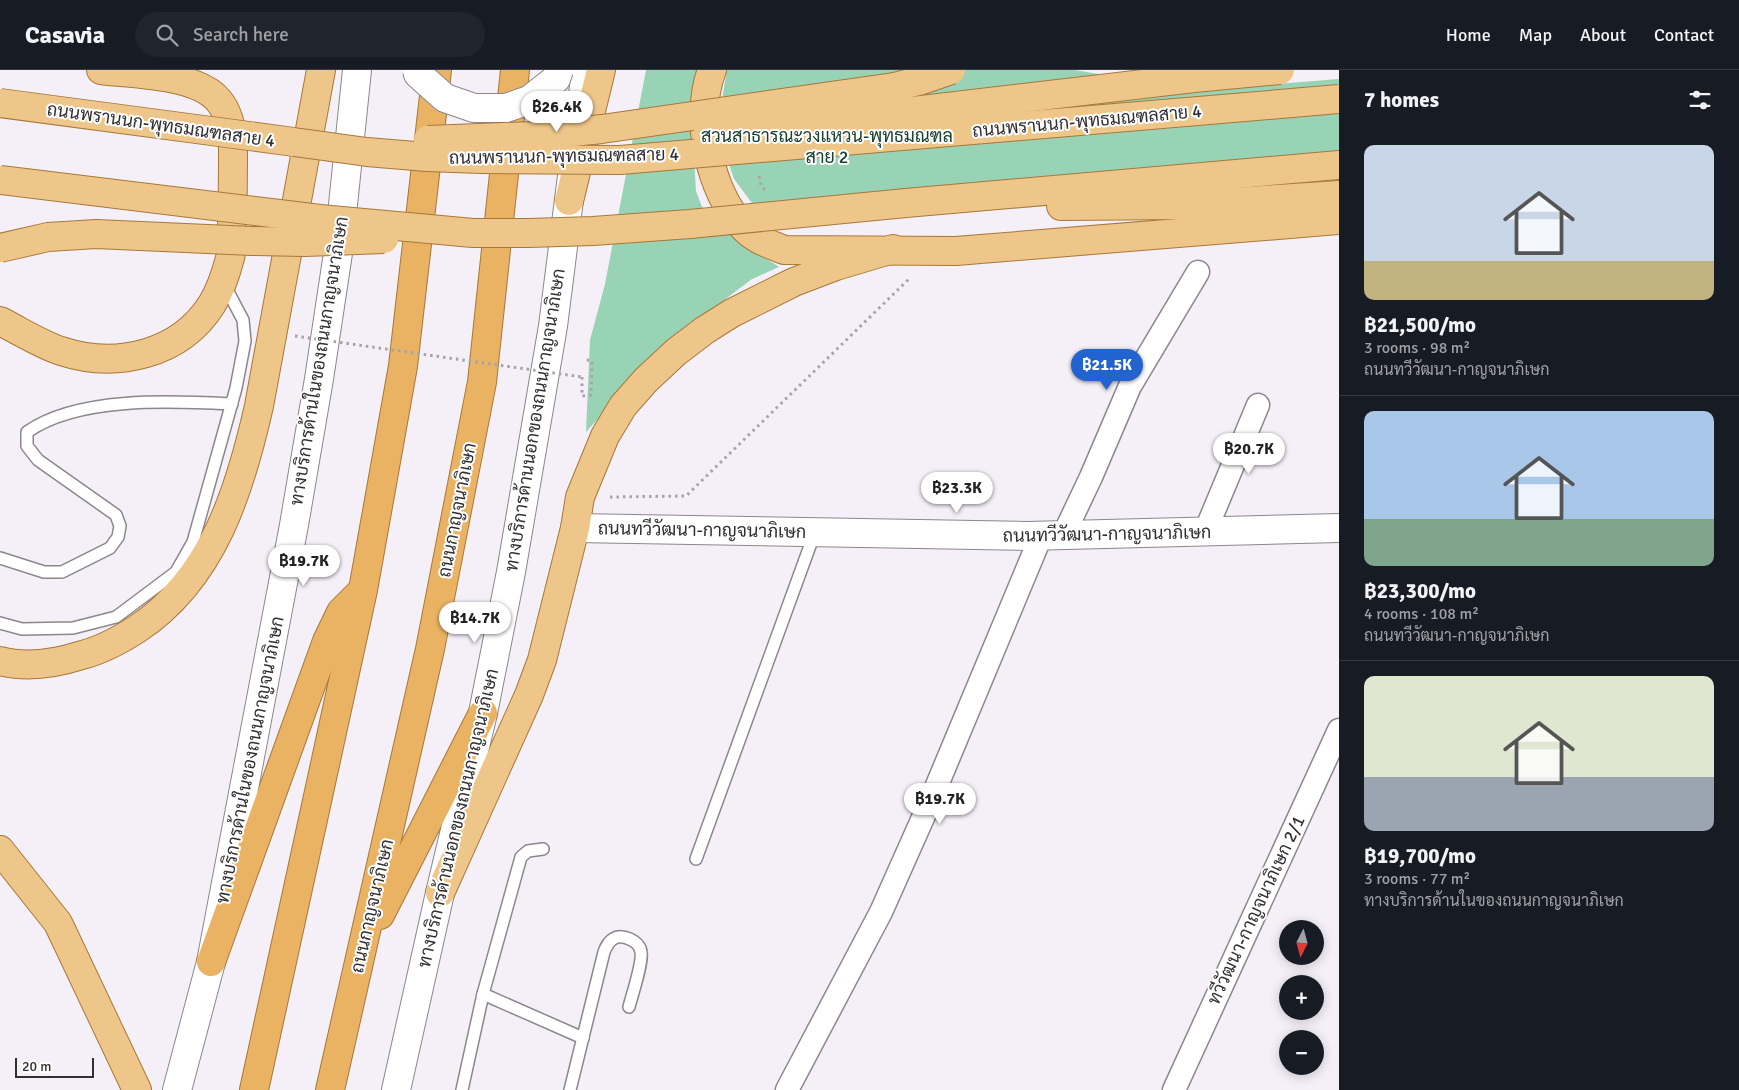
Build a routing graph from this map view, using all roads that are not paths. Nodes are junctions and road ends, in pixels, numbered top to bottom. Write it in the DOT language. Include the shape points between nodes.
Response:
graph roads {
  1 [pos="101,70"];
  2 [pos="321,70"];
  3 [pos="357,70"];
  4 [pos="417,70"];
  5 [pos="437,70"];
  6 [pos="515,70"];
  7 [pos="559,70"];
  8 [pos="586,70"];
  9 [pos="601,70"];
  10 [pos="712,70"];
  11 [pos="951,70"];
  12 [pos="1280,70"];
  13 [pos="1339,99"];
  14 [pos="0,103"];
  15 [pos="463,140"];
  16 [pos="294,142"];
  17 [pos="1339,165"];
  18 [pos="0,180"];
  19 [pos="1339,195"];
  20 [pos="569,201"];
  21 [pos="906,203"];
  22 [pos="1339,220"];
  23 [pos="472,233"];
  24 [pos="0,248"];
  25 [pos="893,249"];
  26 [pos="1198,272"];
  27 [pos="222,281"];
  28 [pos="0,321"];
  29 [pos="232,404"];
  30 [pos="1258,404"];
  31 [pos="575,528"];
  32 [pos="1339,528"];
  33 [pos="815,532"];
  34 [pos="1205,532"];
  35 [pos="1052,536"];
  36 [pos="0,558"];
  37 [pos="363,590"];
  38 [pos="0,623"];
  39 [pos="0,661"];
  40 [pos="483,713"];
  41 [pos="1339,730"];
  42 [pos="543,849"];
  43 [pos="0,850"];
  44 [pos="696,859"];
  45 [pos="440,893"];
  46 [pos="362,950"];
  47 [pos="211,962"];
  48 [pos="483,994"];
  49 [pos="629,1007"];
  50 [pos="583,1038"];
  51 [pos="136,1089"];
  52 [pos="177,1090"];
  53 [pos="254,1090"];
  54 [pos="330,1090"];
  55 [pos="396,1090"];
  56 [pos="462,1090"];
  57 [pos="570,1090"];
  58 [pos="787,1090"];
  59 [pos="1174,1090"];
  1 -- 27 [label="main road" via="192,83 219,101 228,116 233,145 230,256"];
  2 -- 39 [label="main road" via="249,452 221,530 183,589 152,618 123,637 95,651 63,661 32,664"];
  3 -- 47 [label="main road, ทางบริการด้านในของถนนกาญจนาภิเษก" via="338,253 319,379"];
  4 -- 7 [label="main road, bridge" via="445,98 474,108 506,108 529,100 556,78"];
  5 -- 37 [label="highway" via="403,366"];
  6 -- 46 [label="highway, ถนนกาญจนาภิเษก" via="482,382 430,649"];
  8 -- 20 [label="main road, ทางบริการด้านนอกของถนนกาญจนาภิเษก"];
  9 -- 20 [label="main road"];
  10 -- 25 [label="main road" via="705,96 707,149 717,185 745,229 762,241 784,250"];
  11 -- 15 [label="main road, bridge" via="919,81 864,92 602,129"];
  12 -- 15 [label="main road, bridge" via="674,138 572,143"];
  13 -- 16 [label="main road, ถนนพรานนก-พุทธมณฑลสาย 4, bridge" via="620,160 436,157"];
  14 -- 16 [label="main road, ถนนพรานนก-พุทธมณฑลสาย 4, bridge"];
  15 -- 16 [label="main road, bridge"];
  17 -- 21 [label="main road"];
  18 -- 23 [label="main road, bridge" via="320,219"];
  19 -- 21 [label="main road" via="1160,205"];
  20 -- 40 [label="main road, ทางบริการด้านนอกของถนนกาญจนาภิเษก" via="533,444"];
  21 -- 23 [label="main road, bridge" via="593,231"];
  22 -- 25 [label="main road" via="956,251"];
  23 -- 24 [label="main road, bridge" via="304,242 96,234 48,237"];
  25 -- 31 [label="main road" via="794,282 732,313 676,352 623,406 604,436 580,497"];
  26 -- 35 [label="street" via="1130,386 1091,477"];
  27 -- 28 [label="main road" via="212,304 197,322 163,347 134,357 83,357 40,342"];
  27 -- 29 [label="lane" via="243,320 245,341"];
  29 -- 36 [label="lane" via="170,401 104,406 41,422 27,432 27,446 38,460 116,515 120,526 118,536 110,548 62,572 44,572"];
  29 -- 38 [label="lane" via="193,542 176,572 116,617 73,628 22,629"];
  30 -- 34 [label="street"];
  31 -- 33 [label="main road, ถนนทวีวัฒนา-กาญจนาภิเษก"];
  31 -- 45 [label="main road" via="542,660"];
  32 -- 34 [label="main road, ถนนทวีวัฒนา-กาญจนาภิเษก"];
  33 -- 35 [label="main road, ถนนทวีวัฒนา-กาญจนาภิเษก"];
  33 -- 44 [label="lane"];
  34 -- 35 [label="main road, ถนนทวีวัฒนา-กาญจนาภิเษก"];
  35 -- 58 [label="street" via="881,912"];
  37 -- 47 [label="highway" via="341,612 327,641"];
  37 -- 53 [label="highway"];
  40 -- 45 [label="main road, ทางบริการด้านนอกของถนนกาญจนาภิเษก"];
  40 -- 46 [label="highway"];
  41 -- 59 [label="street, ทวีวัฒนา-กาญจนาภิเษก 2/1"];
  42 -- 48 [label="lane" via="528,851 521,857"];
  43 -- 51 [label="main road" via="58,923"];
  45 -- 55 [label="main road, ทางบริการด้านนอกของถนนกาญจนาภิเษก"];
  46 -- 54 [label="highway, ถนนกาญจนาภิเษก"];
  47 -- 52 [label="main road, ทางบริการด้านในของถนนกาญจนาภิเษก"];
  48 -- 50 [label="lane"];
  48 -- 56 [label="lane"];
  49 -- 50 [label="lane" via="641,952 637,942 624,937 614,938 604,952"];
  50 -- 57 [label="lane"];
}
